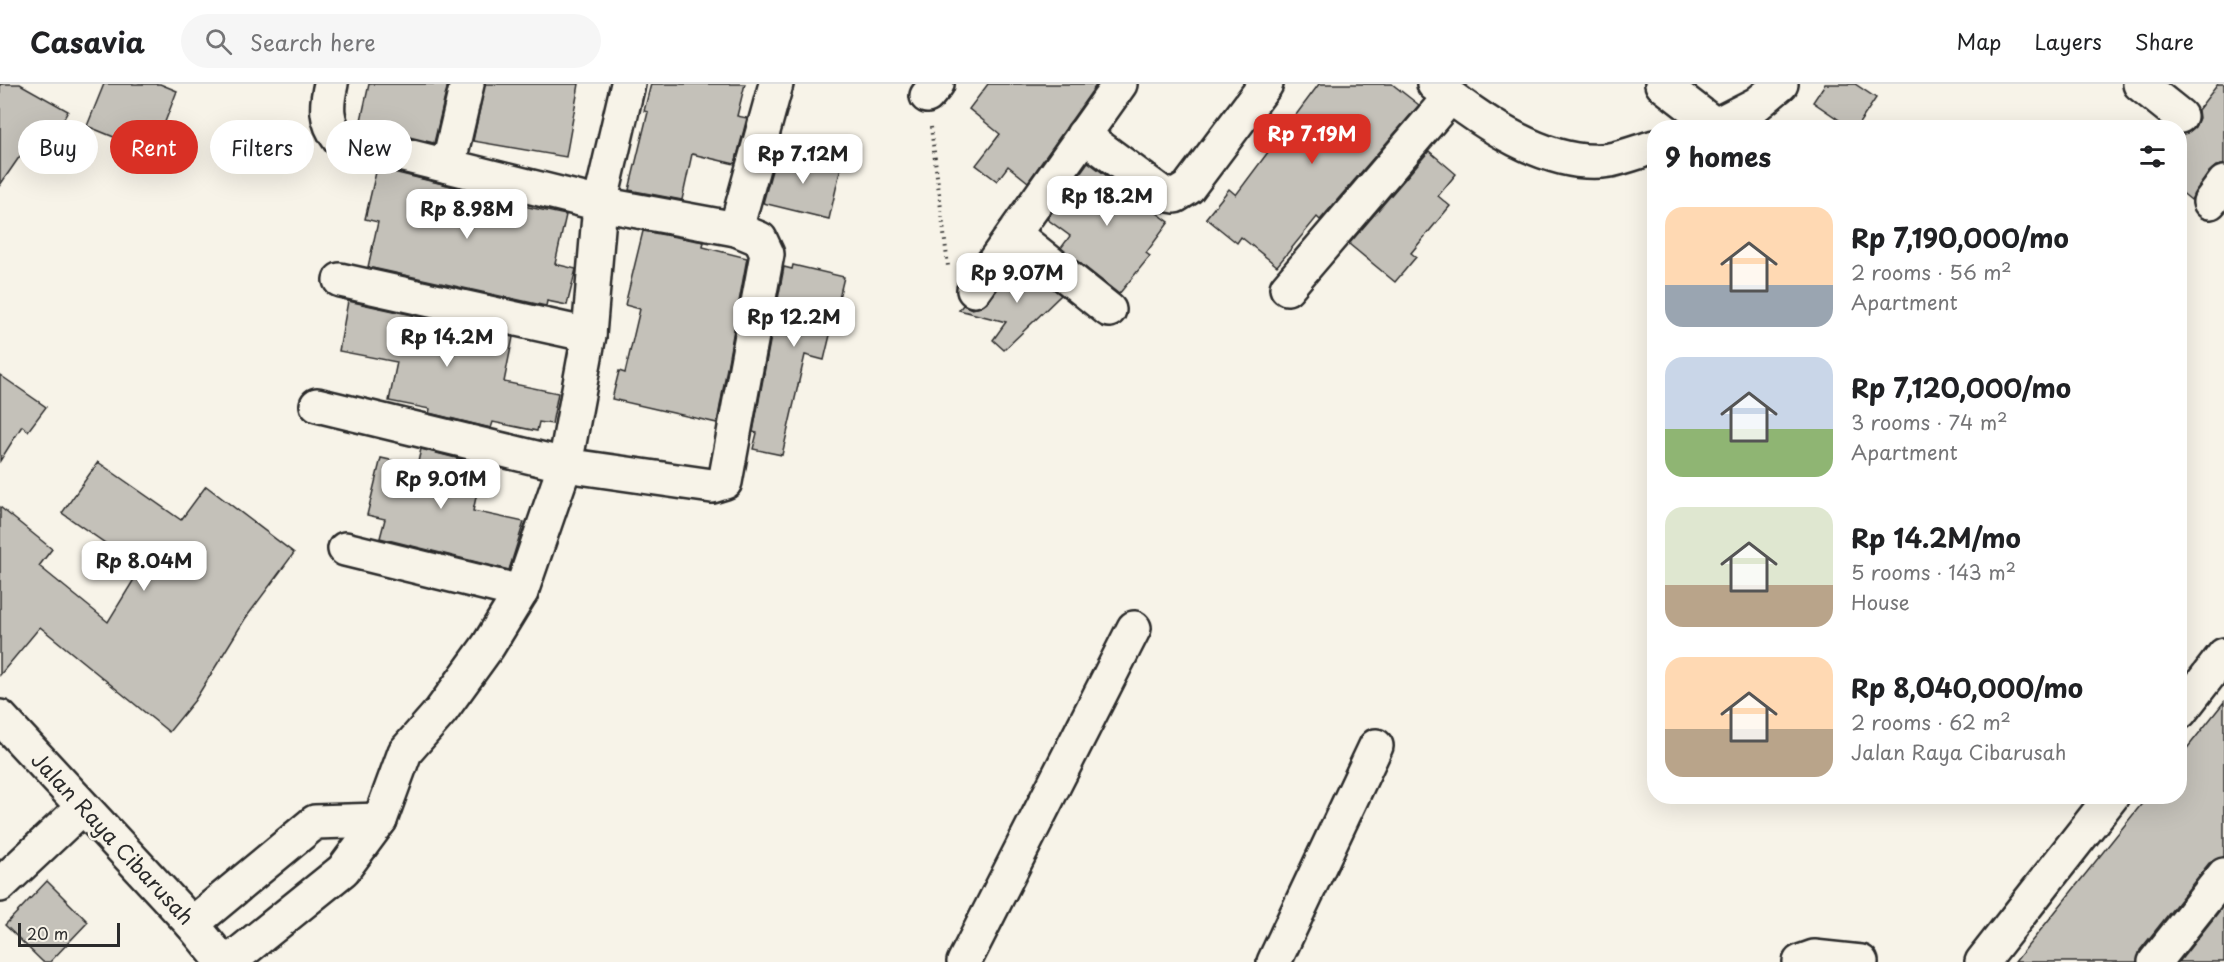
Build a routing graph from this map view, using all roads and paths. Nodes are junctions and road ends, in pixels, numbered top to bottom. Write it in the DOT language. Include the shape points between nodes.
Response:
graph roads {
  1 [pos="331,84"];
  2 [pos="467,84"];
  3 [pos="628,84"];
  4 [pos="776,84"];
  5 [pos="1120,84"];
  6 [pos="1266,84"];
  7 [pos="1662,84"];
  8 [pos="1781,84"];
  9 [pos="2140,84"];
  10 [pos="932,90"];
  11 [pos="1442,90"];
  12 [pos="2180,116"];
  13 [pos="1706,120"];
  14 [pos="1725,120"];
  15 [pos="1083,135"];
  16 [pos="1647,149"];
  17 [pos="448,166"];
  18 [pos="600,204"];
  19 [pos="736,229"];
  20 [pos="1014,234"];
  21 [pos="340,280"];
  22 [pos="1287,288"];
  23 [pos="974,290"];
  24 [pos="1109,310"];
  25 [pos="589,335"];
  26 [pos="317,405"];
  27 [pos="565,465"];
  28 [pos="345,549"];
  29 [pos="521,592"];
  30 [pos="1134,628"];
  31 [pos="2224,655"];
  32 [pos="2187,703"];
  33 [pos="0,717"];
  34 [pos="1376,746"];
  35 [pos="2106,804"];
  36 [pos="83,807"];
  37 [pos="380,820"];
  38 [pos="257,869"];
  39 [pos="2224,875"];
  40 [pos="0,885"];
  41 [pos="284,919"];
  42 [pos="192,924"];
  43 [pos="223,962"];
  44 [pos="229,962"];
  45 [pos="964,962"];
  46 [pos="1274,962"];
  47 [pos="1800,962"];
  48 [pos="1861,962"];
  49 [pos="1982,962"];
  50 [pos="2155,962"];
  1 -- 17 [label="street" via="327,111 339,139"];
  2 -- 17 [label="street"];
  3 -- 18 [label="street"];
  4 -- 19 [label="street"];
  5 -- 15 [label="street"];
  6 -- 15 [label="street" via="1188,188 1175,196 1163,194"];
  7 -- 13 [label="street"];
  8 -- 14 [label="street" via="1757,104"];
  9 -- 12 [label="street"];
  10 -- 23 [label="path" via="951,284"];
  11 -- 16 [label="street" via="1496,129 1543,151 1571,159 1609,160"];
  11 -- 22 [label="street"];
  15 -- 20 [label="street"];
  17 -- 18 [label="street"];
  18 -- 19 [label="street"];
  18 -- 25 [label="street"];
  19 -- 27 [label="street" via="760,239 767,254 725,482 712,486"];
  20 -- 23 [label="street"];
  20 -- 24 [label="street"];
  21 -- 25 [label="street"];
  25 -- 27 [label="street"];
  26 -- 27 [label="street"];
  27 -- 29 [label="street"];
  28 -- 29 [label="street"];
  29 -- 37 [label="street" via="441,711 405,752"];
  30 -- 45 [label="street"];
  31 -- 32 [label="street"];
  33 -- 36 [label="street, Jalan Raya Cibarusah"];
  34 -- 46 [label="street"];
  35 -- 49 [label="street"];
  36 -- 40 [label="street"];
  36 -- 42 [label="street, Jalan Raya Cibarusah"];
  37 -- 38 [label="street" via="315,822"];
  37 -- 41 [label="street" via="343,870"];
  38 -- 41 [label="street"];
  38 -- 42 [label="street"];
  39 -- 50 [label="street"];
  41 -- 44 [label="street"];
  42 -- 43 [label="street, Jalan Raya Cibarusah"];
  47 -- 48 [label="street" via="1814,957"];
}
